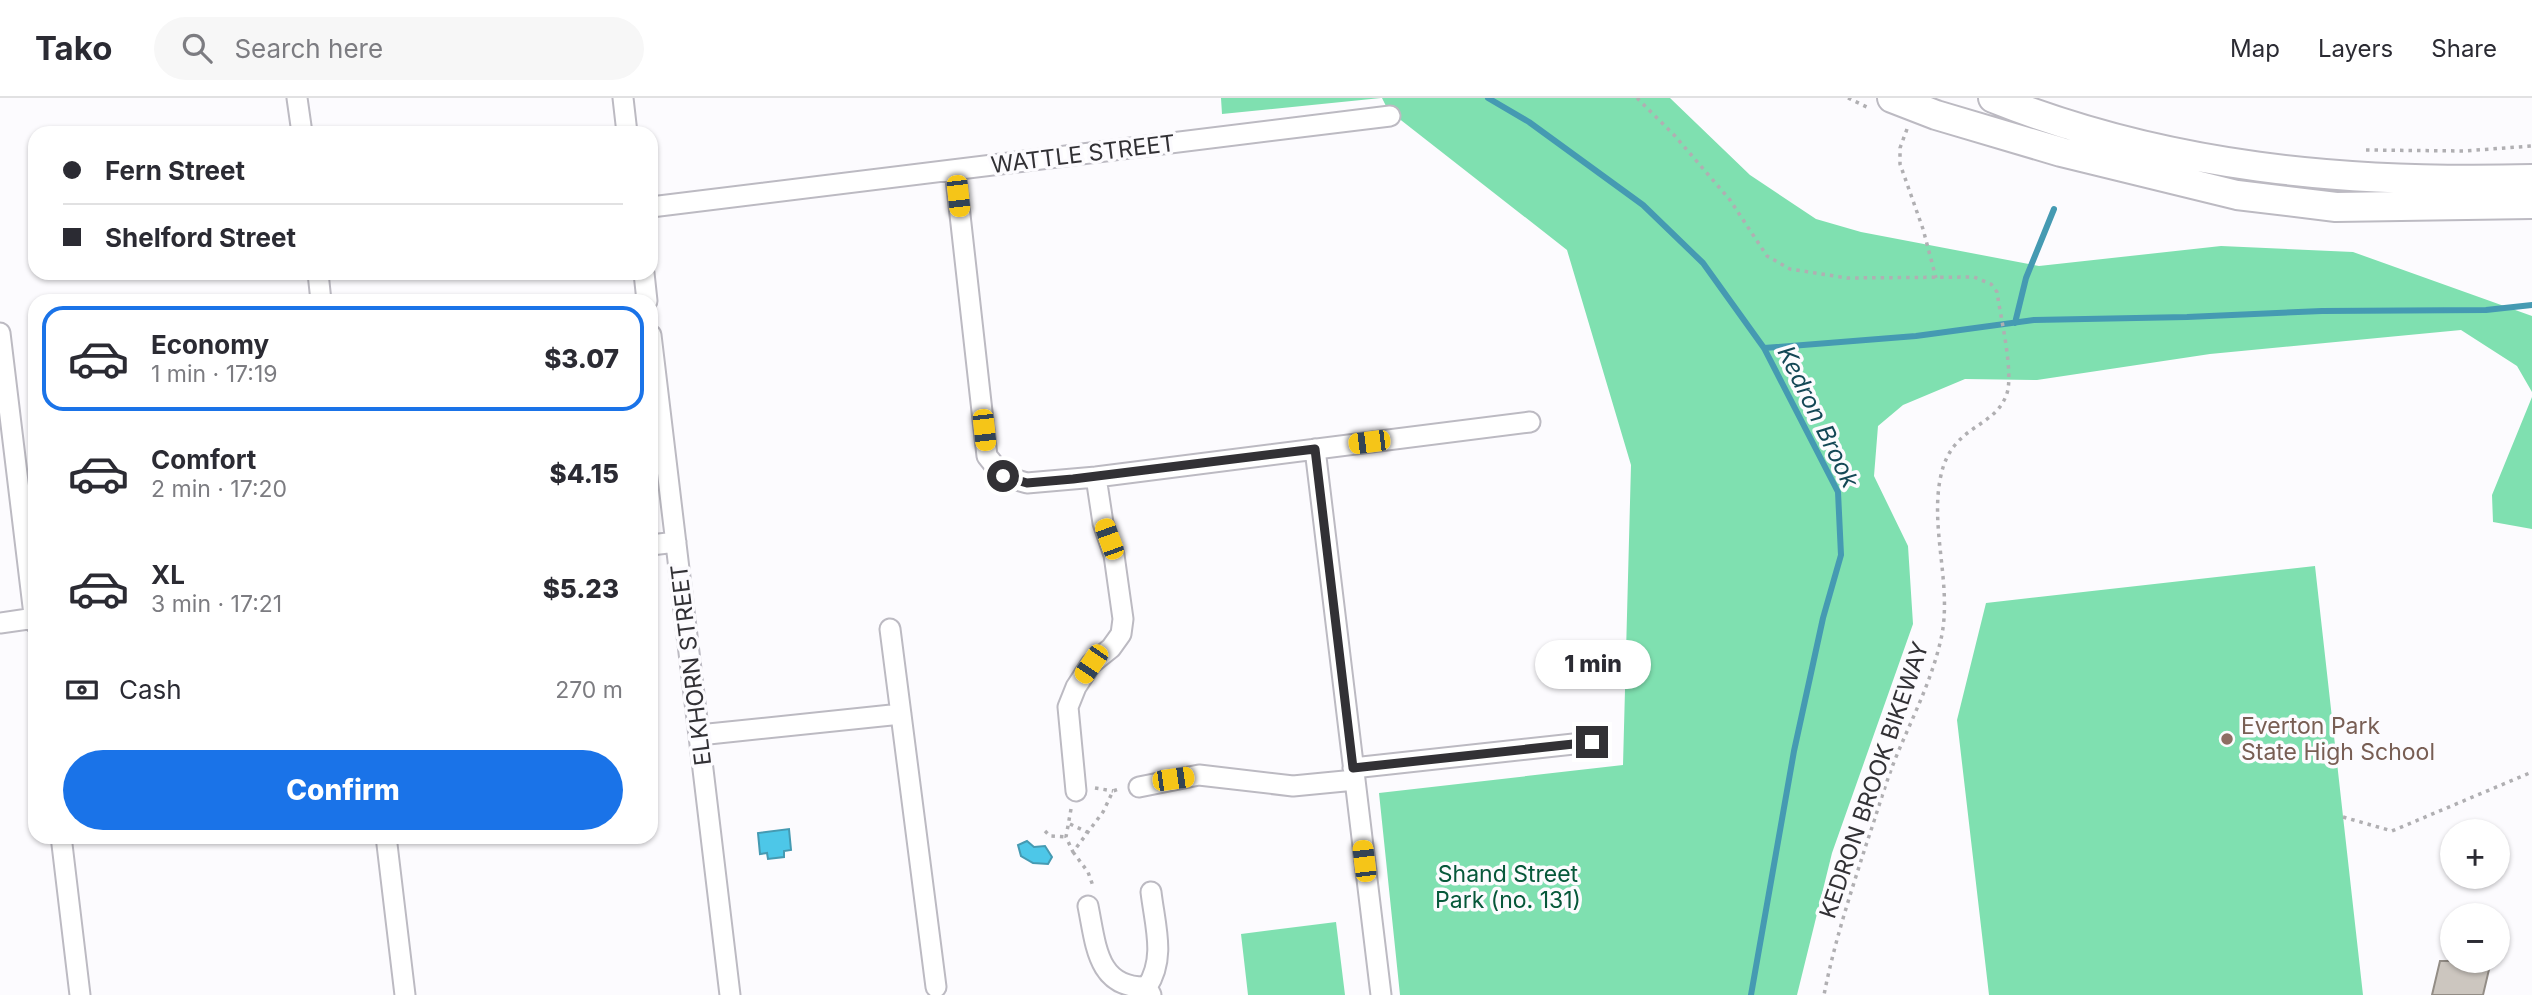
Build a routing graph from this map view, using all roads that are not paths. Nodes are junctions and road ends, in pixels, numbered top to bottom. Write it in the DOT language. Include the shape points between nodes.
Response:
graph roads {
  1 [pos="298,98"];
  2 [pos="623,98"];
  3 [pos="1892,98"];
  4 [pos="1993,98"];
  5 [pos="1390,116"];
  6 [pos="301,126"];
  7 [pos="626,126"];
  8 [pos="955,170"];
  9 [pos="2532,179"];
  10 [pos="2532,204"];
  11 [pos="658,206"];
  12 [pos="0,333"];
  13 [pos="658,393"];
  14 [pos="1530,422"];
  15 [pos="1315,449"];
  16 [pos="1096,477"];
  17 [pos="676,542"];
  18 [pos="658,544"];
  19 [pos="28,563"];
  20 [pos="28,621"];
  21 [pos="0,623"];
  22 [pos="890,629"];
  23 [pos="901,714"];
  24 [pos="699,735"];
  25 [pos="1592,742"];
  26 [pos="1354,774"];
  27 [pos="1139,787"];
  28 [pos="1076,791"];
  29 [pos="62,844"];
  30 [pos="387,844"];
  31 [pos="1151,892"];
  32 [pos="1088,906"];
  33 [pos="936,987"];
  34 [pos="1149,991"];
  35 [pos="80,995"];
  36 [pos="405,995"];
  37 [pos="730,995"];
  38 [pos="1381,995"];
  1 -- 6 [label="street"];
  2 -- 7 [label="street"];
  3 -- 10 [label="main road" via="2060,152 2237,195 2336,207"];
  4 -- 9 [label="main road" via="2065,124 2255,167 2376,180"];
  5 -- 8 [label="street, WATTLE STREET"];
  8 -- 11 [label="street, WATTLE STREET"];
  8 -- 16 [label="street" via="987,456 1003,476 1027,483"];
  12 -- 19 [label="street"];
  13 -- 17 [label="street, ELKHORN STREET"];
  14 -- 15 [label="street"];
  15 -- 16 [label="street"];
  15 -- 26 [label="street"];
  16 -- 28 [label="street" via="1123,619 1121,634 1091,664 1068,706"];
  17 -- 18 [label="street"];
  17 -- 24 [label="street, ELKHORN STREET"];
  20 -- 21 [label="street"];
  22 -- 23 [label="street"];
  23 -- 24 [label="street"];
  23 -- 33 [label="street"];
  24 -- 37 [label="street, ELKHORN STREET"];
  25 -- 26 [label="street"];
  26 -- 27 [label="street" via="1293,786 1199,775"];
  26 -- 38 [label="street"];
  29 -- 35 [label="street"];
  30 -- 36 [label="street"];
  31 -- 34 [label="street" via="1160,958"];
  32 -- 34 [label="street" via="1097,953 1112,979"];
}
